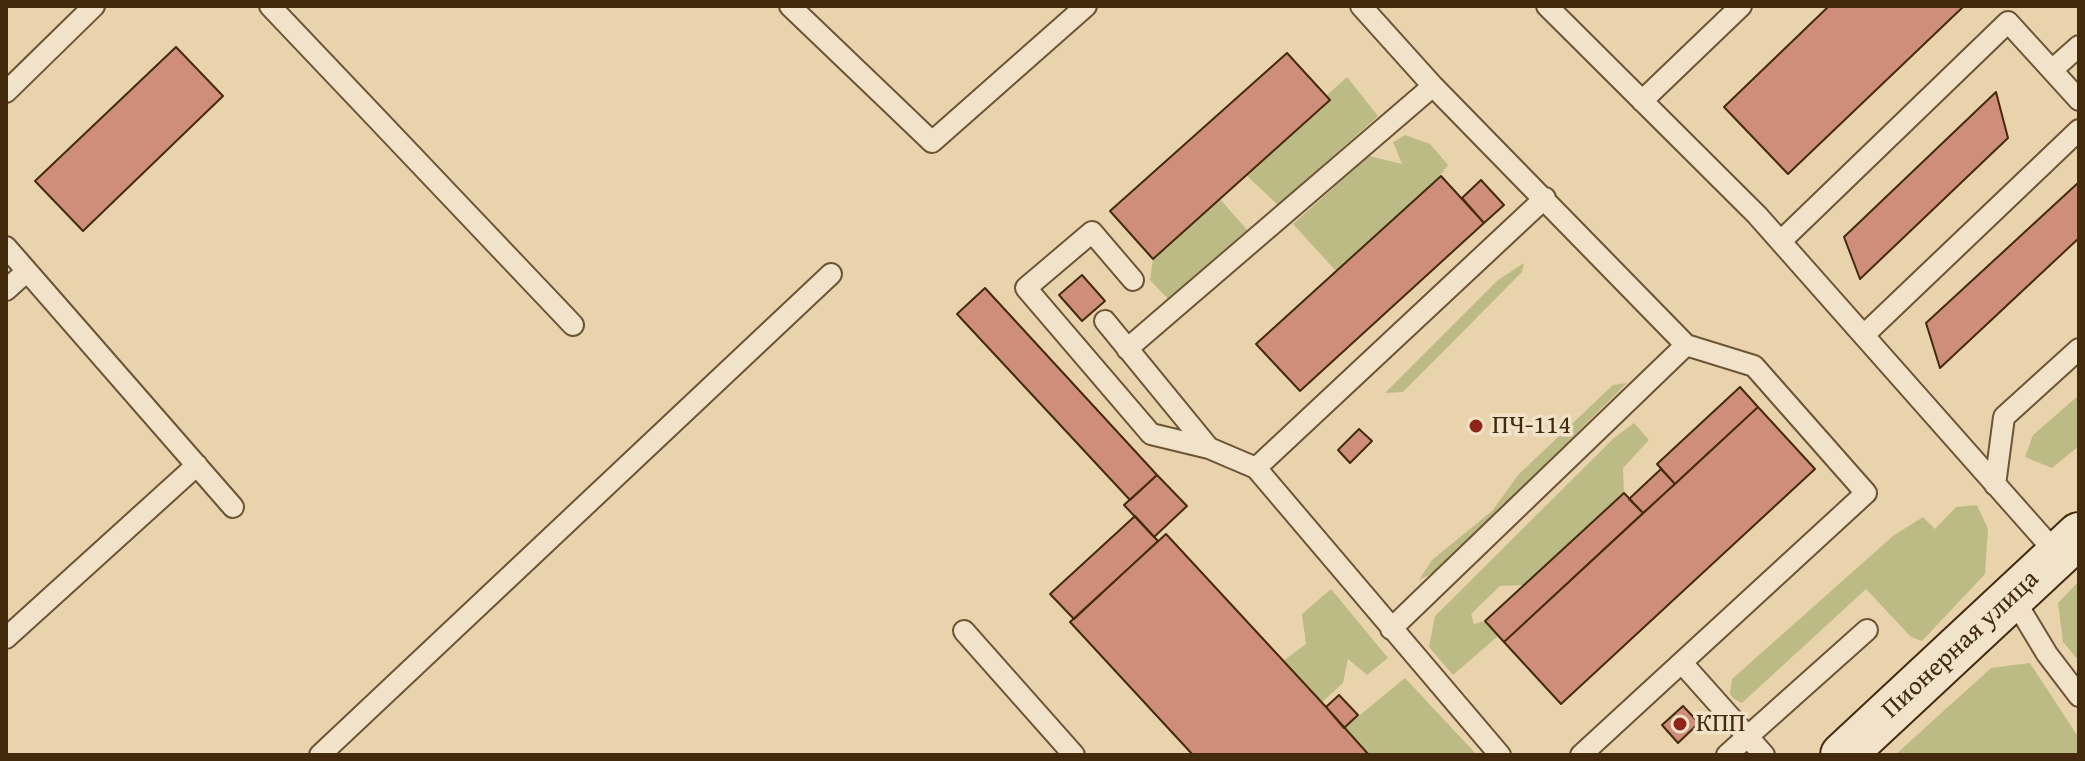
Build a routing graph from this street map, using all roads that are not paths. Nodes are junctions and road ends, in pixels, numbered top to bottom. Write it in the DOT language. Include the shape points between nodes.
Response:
graph roads {
  1 [pos="94,6"];
  2 [pos="270,6"];
  3 [pos="790,6"];
  4 [pos="1086,6"];
  5 [pos="1361,6"];
  6 [pos="1547,6"];
  7 [pos="1741,6"];
  8 [pos="2079,46"];
  9 [pos="2052,70"];
  10 [pos="1433,86"];
  11 [pos="6,92"];
  12 [pos="2079,100"];
  13 [pos="1642,101"];
  14 [pos="2079,130"];
  15 [pos="1545,198"];
  16 [pos="1781,241"];
  17 [pos="6,247"];
  18 [pos="27,271"];
  19 [pos="831,274"];
  20 [pos="1133,280"];
  21 [pos="6,290"];
  22 [pos="1105,321"];
  23 [pos="573,325"];
  24 [pos="1864,335"];
  25 [pos="1686,345"];
  26 [pos="1127,349"];
  27 [pos="2079,349"];
  28 [pos="1209,448"];
  29 [pos="197,465"];
  30 [pos="1256,468"];
  31 [pos="1995,485"];
  32 [pos="233,507"];
  33 [pos="2068,545"];
  34 [pos="2012,596"];
  35 [pos="1391,629"];
  36 [pos="1867,630"];
  37 [pos="964,631"];
  38 [pos="6,638"];
  39 [pos="1682,663"];
  40 [pos="2079,696"];
  41 [pos="1748,736"];
  42 [pos="320,755"];
  43 [pos="1074,755"];
  44 [pos="1500,755"];
  45 [pos="1581,755"];
  46 [pos="1727,755"];
  47 [pos="1764,755"];
  48 [pos="1843,755"];
  1 -- 11 [label="lane"];
  2 -- 23 [label="lane"];
  3 -- 4 [label="lane" via="932,142"];
  5 -- 10 [label="lane"];
  6 -- 13 [label="lane"];
  7 -- 13 [label="lane"];
  8 -- 9 [label="lane"];
  9 -- 12 [label="lane"];
  9 -- 16 [label="lane" via="2008,22"];
  10 -- 15 [label="lane"];
  10 -- 26 [label="lane"];
  13 -- 16 [label="lane"];
  14 -- 24 [label="lane"];
  15 -- 25 [label="lane"];
  15 -- 30 [label="lane"];
  16 -- 24 [label="lane"];
  17 -- 18 [label="lane"];
  18 -- 21 [label="lane"];
  18 -- 29 [label="lane"];
  19 -- 42 [label="lane"];
  20 -- 28 [label="lane" via="1092,232 1026,288 1151,434"];
  22 -- 26 [label="lane"];
  24 -- 31 [label="lane"];
  25 -- 35 [label="lane"];
  25 -- 39 [label="lane" via="1754,366 1866,493"];
  26 -- 28 [label="lane"];
  27 -- 31 [label="lane" via="2004,417"];
  28 -- 30 [label="lane"];
  29 -- 32 [label="lane"];
  29 -- 38 [label="lane"];
  30 -- 35 [label="lane"];
  31 -- 33 [label="lane"];
  33 -- 34 [label="main road, Пионерная улица"];
  34 -- 40 [label="lane"];
  34 -- 48 [label="main road, Пионерная улица"];
  35 -- 44 [label="lane"];
  36 -- 41 [label="lane"];
  37 -- 43 [label="lane"];
  39 -- 41 [label="lane"];
  39 -- 45 [label="lane"];
  41 -- 46 [label="lane"];
  41 -- 47 [label="lane"];
}
